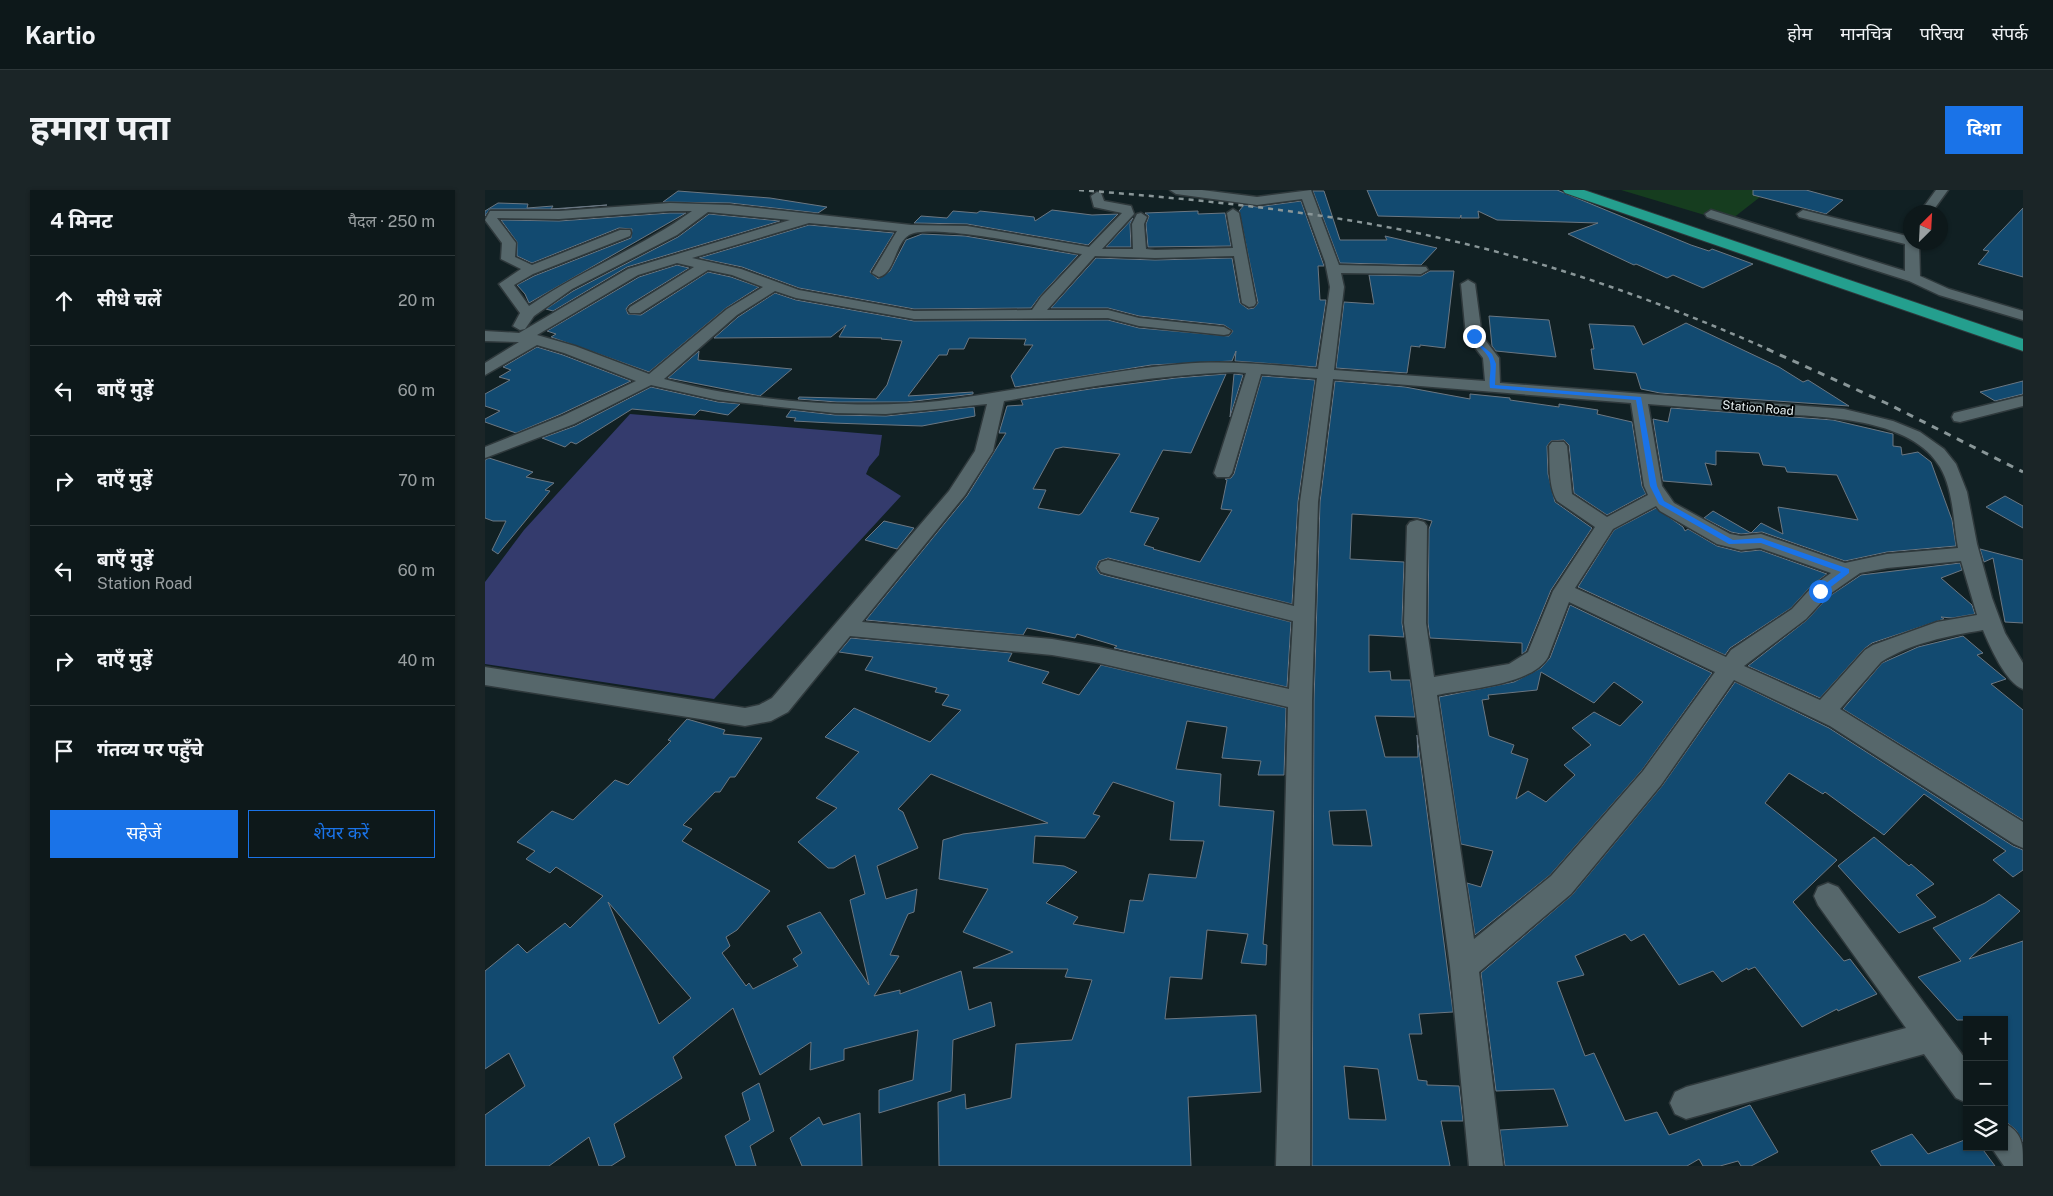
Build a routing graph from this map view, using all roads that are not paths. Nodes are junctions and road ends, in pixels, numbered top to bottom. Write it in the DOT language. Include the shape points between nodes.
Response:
graph roads {
  1 [pos="1176,190"];
  2 [pos="1570,190"];
  3 [pos="1942,190"];
  4 [pos="1309,191"];
  5 [pos="1097,196"];
  6 [pos="1930,205"];
  7 [pos="705,208"];
  8 [pos="1233,213"];
  9 [pos="1711,214"];
  10 [pos="1803,214"];
  11 [pos="1141,217"];
  12 [pos="808,219"];
  13 [pos="910,229"];
  14 [pos="625,233"];
  15 [pos="1903,240"];
  16 [pos="1911,250"];
  17 [pos="1092,252"];
  18 [pos="1138,252"];
  19 [pos="1240,252"];
  20 [pos="673,258"];
  21 [pos="705,266"];
  22 [pos="1333,269"];
  23 [pos="531,270"];
  24 [pos="1421,270"];
  25 [pos="879,273"];
  26 [pos="1915,278"];
  27 [pos="1468,284"];
  28 [pos="774,286"];
  29 [pos="1249,303"];
  30 [pos="635,310"];
  31 [pos="528,313"];
  32 [pos="1037,314"];
  33 [pos="2023,316"];
  34 [pos="1224,331"];
  35 [pos="485,336"];
  36 [pos="523,338"];
  37 [pos="2023,345"];
  38 [pos="1255,368"];
  39 [pos="485,370"];
  40 [pos="1325,373"];
  41 [pos="650,380"];
  42 [pos="1492,386"];
  43 [pos="1639,398"];
  44 [pos="997,400"];
  45 [pos="2023,401"];
  46 [pos="1959,417"];
  47 [pos="1558,446"];
  48 [pos="485,453"];
  49 [pos="1223,473"];
  50 [pos="1658,497"];
  51 [pos="1606,525"];
  52 [pos="1417,526"];
  53 [pos="1969,554"];
  54 [pos="1108,567"];
  55 [pos="1847,571"];
  56 [pos="1563,591"];
  57 [pos="1304,616"];
  58 [pos="1990,621"];
  59 [pos="845,628"];
  60 [pos="1729,669"];
  61 [pos="485,676"];
  62 [pos="2023,680"];
  63 [pos="1424,688"];
  64 [pos="1300,701"];
  65 [pos="1824,712"];
  66 [pos="2023,836"];
  67 [pos="1828,896"];
  68 [pos="1464,966"];
  69 [pos="1931,1037"];
  70 [pos="1963,1081"];
  71 [pos="1686,1103"];
  72 [pos="2008,1144"];
  73 [pos="2023,1164"];
  74 [pos="1293,1166"];
  75 [pos="1486,1166"];
  1 -- 4 [label="street" via="1257,201"];
  2 -- 37 [label="highway"];
  3 -- 6 [label="street"];
  4 -- 22 [label="street"];
  5 -- 17 [label="street" via="1098,204 1129,211"];
  7 -- 12 [label="street"];
  7 -- 23 [label="street" via="660,207 568,214 501,212 491,215 509,243 508,260"];
  7 -- 31 [label="street" via="672,232 584,276"];
  8 -- 19 [label="street"];
  9 -- 26 [label="street"];
  10 -- 15 [label="street"];
  11 -- 18 [label="street" via="1137,224"];
  12 -- 13 [label="street"];
  12 -- 20 [label="street"];
  13 -- 17 [label="street" via="967,230"];
  13 -- 25 [label="street" via="903,234"];
  14 -- 23 [label="street"];
  16 -- 26 [label="street"];
  17 -- 18 [label="street"];
  17 -- 32 [label="street" via="1046,300"];
  18 -- 19 [label="street"];
  19 -- 29 [label="street"];
  20 -- 21 [label="street"];
  20 -- 36 [label="street" via="622,278"];
  21 -- 28 [label="street" via="736,272"];
  21 -- 30 [label="street"];
  22 -- 24 [label="street"];
  22 -- 40 [label="street" via="1337,287"];
  23 -- 31 [label="street" via="506,284"];
  26 -- 33 [label="street" via="1943,292"];
  27 -- 42 [label="street" via="1474,336 1493,364"];
  28 -- 32 [label="street" via="822,300 914,315"];
  28 -- 41 [label="street" via="732,312 665,371"];
  31 -- 36 [label="street"];
  32 -- 34 [label="street" via="1117,315 1139,322"];
  35 -- 36 [label="street, Station Road"];
  36 -- 39 [label="street"];
  36 -- 41 [label="street, Station Road" via="560,346"];
  38 -- 40 [label="street, Station Road"];
  38 -- 44 [label="street, Station Road" via="1194,366 1152,371"];
  38 -- 49 [label="street"];
  40 -- 42 [label="street, Station Road"];
  40 -- 57 [label="street" via="1309,502"];
  41 -- 44 [label="street, Station Road" via="719,395 836,408 939,407"];
  41 -- 48 [label="street" via="549,428"];
  42 -- 43 [label="street, Station Road"];
  43 -- 50 [label="street" via="1653,486"];
  43 -- 53 [label="street, Station Road" via="1844,414 1905,432 1933,449 1948,465 1954,479"];
  44 -- 59 [label="street" via="984,452 975,468"];
  45 -- 46 [label="street"];
  47 -- 51 [label="street" via="1564,497"];
  50 -- 51 [label="street"];
  50 -- 55 [label="street" via="1667,507 1732,542 1761,541"];
  51 -- 56 [label="street"];
  52 -- 63 [label="street" via="1415,623"];
  53 -- 55 [label="street" via="1875,563"];
  53 -- 58 [label="street, Station Road"];
  54 -- 57 [label="street"];
  55 -- 60 [label="street" via="1820,591 1799,614 1739,656"];
  56 -- 60 [label="street"];
  56 -- 63 [label="street" via="1537,657 1524,667"];
  57 -- 64 [label="street"];
  58 -- 62 [label="street, Station Road" via="2009,661"];
  58 -- 65 [label="street" via="1937,630 1881,651"];
  59 -- 61 [label="street" via="779,705 763,714 745,717"];
  59 -- 64 [label="street" via="1052,647"];
  60 -- 65 [label="street"];
  60 -- 68 [label="street" via="1652,778 1561,885"];
  63 -- 68 [label="street"];
  64 -- 74 [label="street"];
  65 -- 66 [label="street" via="1863,733"];
  67 -- 69 [label="street"];
  68 -- 75 [label="street"];
  69 -- 70 [label="street"];
  69 -- 71 [label="street"];
  72 -- 73 [label="street"];
}
